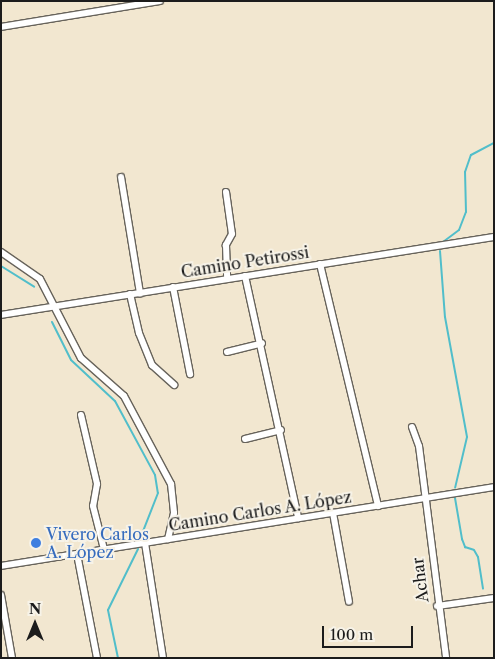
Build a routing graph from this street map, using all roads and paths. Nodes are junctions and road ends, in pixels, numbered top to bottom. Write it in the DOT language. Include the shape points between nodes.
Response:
graph roads {
  1 [pos="160,1"];
  2 [pos="1,26"];
  3 [pos="121,177"];
  4 [pos="226,192"];
  5 [pos="494,237"];
  6 [pos="1,252"];
  7 [pos="320,264"];
  8 [pos="245,276"];
  9 [pos="227,279"];
  10 [pos="173,288"];
  11 [pos="140,293"];
  12 [pos="130,294"];
  13 [pos="55,307"];
  14 [pos="1,316"];
  15 [pos="262,343"];
  16 [pos="227,352"];
  17 [pos="190,374"];
  18 [pos="174,385"];
  19 [pos="80,415"];
  20 [pos="412,427"];
  21 [pos="281,430"];
  22 [pos="245,439"];
  23 [pos="494,487"];
  24 [pos="424,498"];
  25 [pos="378,506"];
  26 [pos="333,513"];
  27 [pos="298,518"];
  28 [pos="168,539"];
  29 [pos="145,543"];
  30 [pos="104,549"];
  31 [pos="78,554"];
  32 [pos="1,566"];
  33 [pos="1,595"];
  34 [pos="494,598"];
  35 [pos="349,602"];
  36 [pos="437,606"];
  37 [pos="12,658"];
  38 [pos="97,658"];
  39 [pos="163,658"];
  40 [pos="446,658"];
  1 -- 2 [label="street"];
  3 -- 11 [label="street"];
  4 -- 9 [label="street" via="232,234 226,245"];
  5 -- 7 [label="street, Camino Petirossi"];
  6 -- 13 [label="street" via="40,279"];
  7 -- 8 [label="street, Camino Petirossi"];
  7 -- 25 [label="street"];
  8 -- 9 [label="street, Camino Petirossi"];
  8 -- 15 [label="street"];
  9 -- 10 [label="street, Camino Petirossi"];
  10 -- 11 [label="street, Camino Petirossi"];
  10 -- 17 [label="street"];
  11 -- 12 [label="street, Camino Petirossi"];
  12 -- 13 [label="street, Camino Petirossi"];
  12 -- 18 [label="street" via="138,333 152,365"];
  13 -- 14 [label="street, Camino Petirossi"];
  13 -- 28 [label="street" via="81,358 124,396 171,484 174,513"];
  15 -- 16 [label="street"];
  15 -- 21 [label="street"];
  19 -- 30 [label="street" via="97,484 93,506"];
  20 -- 24 [label="street, Achar" via="419,446"];
  21 -- 22 [label="street"];
  21 -- 27 [label="street"];
  23 -- 24 [label="street, Camino Carlos A. López"];
  24 -- 25 [label="street, Camino Carlos A. López"];
  24 -- 36 [label="street, Achar"];
  25 -- 26 [label="street, Camino Carlos A. López"];
  26 -- 27 [label="street, Camino Carlos A. López"];
  26 -- 35 [label="street"];
  27 -- 28 [label="street, Camino Carlos A. López"];
  28 -- 29 [label="street, Camino Carlos A. López"];
  29 -- 30 [label="street, Camino Carlos A. López"];
  29 -- 39 [label="street"];
  30 -- 31 [label="street, Camino Carlos A. López"];
  31 -- 32 [label="street, Camino Carlos A. López"];
  31 -- 38 [label="street"];
  33 -- 37 [label="street"];
  34 -- 36 [label="street"];
  36 -- 40 [label="street, Achar"];
}
